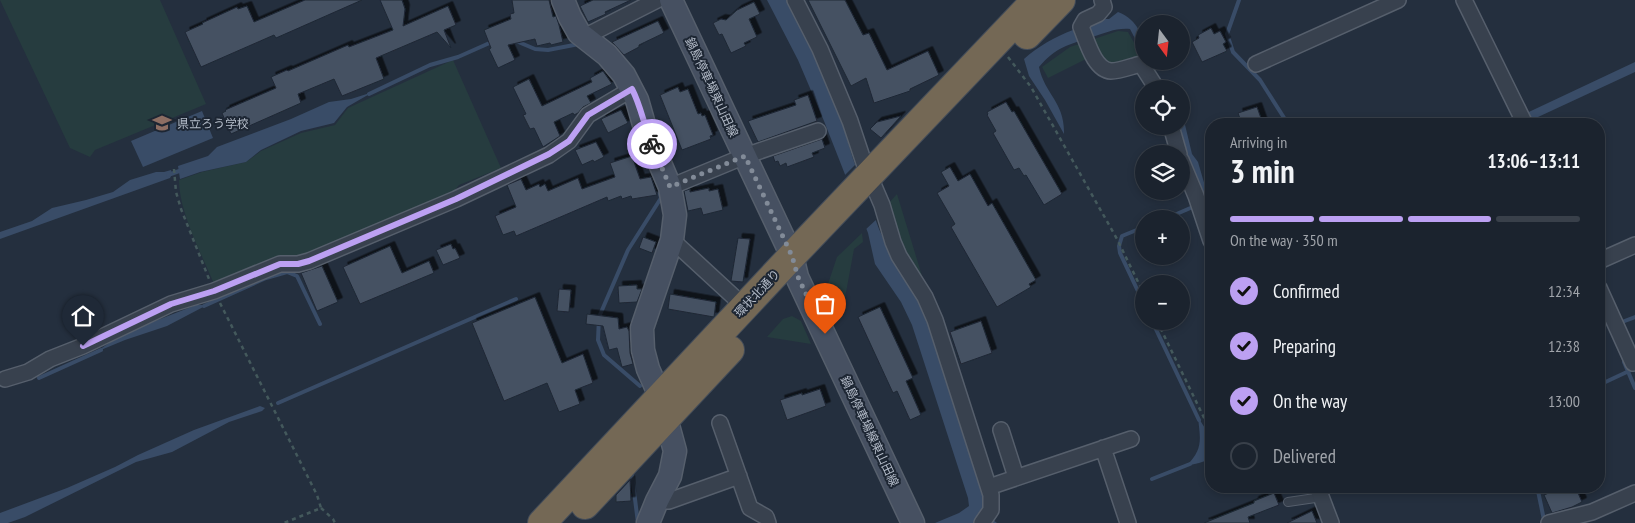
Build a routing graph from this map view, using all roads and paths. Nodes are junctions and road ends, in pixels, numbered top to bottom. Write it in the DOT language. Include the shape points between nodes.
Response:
graph roads {
  1 [pos="563,0"];
  2 [pos="657,0"];
  3 [pos="671,0"];
  4 [pos="794,0"];
  5 [pos="1036,0"];
  6 [pos="1061,0"];
  7 [pos="1102,0"];
  8 [pos="1398,0"];
  9 [pos="1464,0"];
  10 [pos="584,36"];
  11 [pos="1007,56"];
  12 [pos="1256,64"];
  13 [pos="1151,80"];
  14 [pos="627,92"];
  15 [pos="1522,117"];
  16 [pos="818,131"];
  17 [pos="745,156"];
  18 [pos="174,169"];
  19 [pos="1190,183"];
  20 [pos="670,187"];
  21 [pos="865,192"];
  22 [pos="1205,224"];
  23 [pos="672,240"];
  24 [pos="1635,245"];
  25 [pos="1605,259"];
  26 [pos="795,266"];
  27 [pos="1135,275"];
  28 [pos="214,291"];
  29 [pos="1605,301"];
  30 [pos="746,305"];
  31 [pos="1160,330"];
  32 [pos="1634,364"];
  33 [pos="5,379"];
  34 [pos="663,407"];
  35 [pos="1205,421"];
  36 [pos="720,423"];
  37 [pos="1001,430"];
  38 [pos="1131,439"];
  39 [pos="1103,448"];
  40 [pos="739,476"];
  41 [pos="1016,478"];
  42 [pos="989,487"];
  43 [pos="1635,493"];
  44 [pos="1322,497"];
  45 [pos="657,501"];
  46 [pos="1288,502"];
  47 [pos="321,508"];
  48 [pos="985,518"];
  49 [pos="284,523"];
  50 [pos="335,523"];
  51 [pos="542,523"];
  52 [pos="568,523"];
  53 [pos="648,523"];
  54 [pos="768,523"];
  55 [pos="913,523"];
  56 [pos="1128,523"];
  57 [pos="1332,523"];
  58 [pos="1549,523"];
  1 -- 10 [label="main road" via="570,17"];
  2 -- 10 [label="street"];
  3 -- 17 [label="main road, 鍋島停車場東山田線"];
  4 -- 21 [label="street" via="820,49 850,121 864,163"];
  5 -- 21 [label="highway, 環状北通り"];
  6 -- 11 [label="highway, 環状北通り"];
  7 -- 13 [label="street" via="1104,7 1085,20 1081,28 1096,63 1112,71 1141,64"];
  8 -- 12 [label="street"];
  9 -- 15 [label="street"];
  10 -- 14 [label="main road" via="624,75"];
  11 -- 21 [label="highway, 環状北通り"];
  11 -- 27 [label="path" via="1031,87"];
  14 -- 20 [label="main road" via="637,100"];
  14 -- 28 [label="street" via="588,115 569,141 549,154 456,199 309,261 280,264"];
  16 -- 17 [label="street"];
  17 -- 20 [label="street"];
  17 -- 26 [label="main road, 鍋島停車場東山田線"];
  18 -- 28 [label="path" via="181,209"];
  19 -- 22 [label="street"];
  20 -- 23 [label="main road" via="675,215"];
  21 -- 26 [label="highway, 環状北通り"];
  21 -- 42 [label="street" via="899,256 926,297"];
  23 -- 30 [label="street"];
  23 -- 34 [label="main road" via="642,328 642,350"];
  24 -- 25 [label="street"];
  26 -- 30 [label="highway, 環状北通り"];
  26 -- 34 [label="highway, 環状北通り"];
  26 -- 55 [label="main road, 鍋島停車場線東山田線"];
  28 -- 33 [label="street" via="171,304 28,372"];
  28 -- 47 [label="path"];
  29 -- 32 [label="street"];
  30 -- 34 [label="highway, 環状北通り"];
  31 -- 35 [label="path"];
  34 -- 45 [label="main road" via="675,450 670,476"];
  34 -- 51 [label="highway, 環状北通り"];
  34 -- 52 [label="highway, 環状北通り"];
  36 -- 40 [label="street"];
  37 -- 41 [label="street"];
  38 -- 39 [label="street"];
  39 -- 41 [label="street"];
  39 -- 56 [label="street"];
  40 -- 45 [label="street" via="669,501"];
  40 -- 54 [label="street" via="750,508 766,517"];
  41 -- 42 [label="street"];
  42 -- 48 [label="street" via="990,510"];
  43 -- 58 [label="street" via="1592,512"];
  44 -- 46 [label="lane"];
  44 -- 57 [label="street"];
  45 -- 53 [label="main road"];
  47 -- 49 [label="path"];
  47 -- 50 [label="path"];
}
